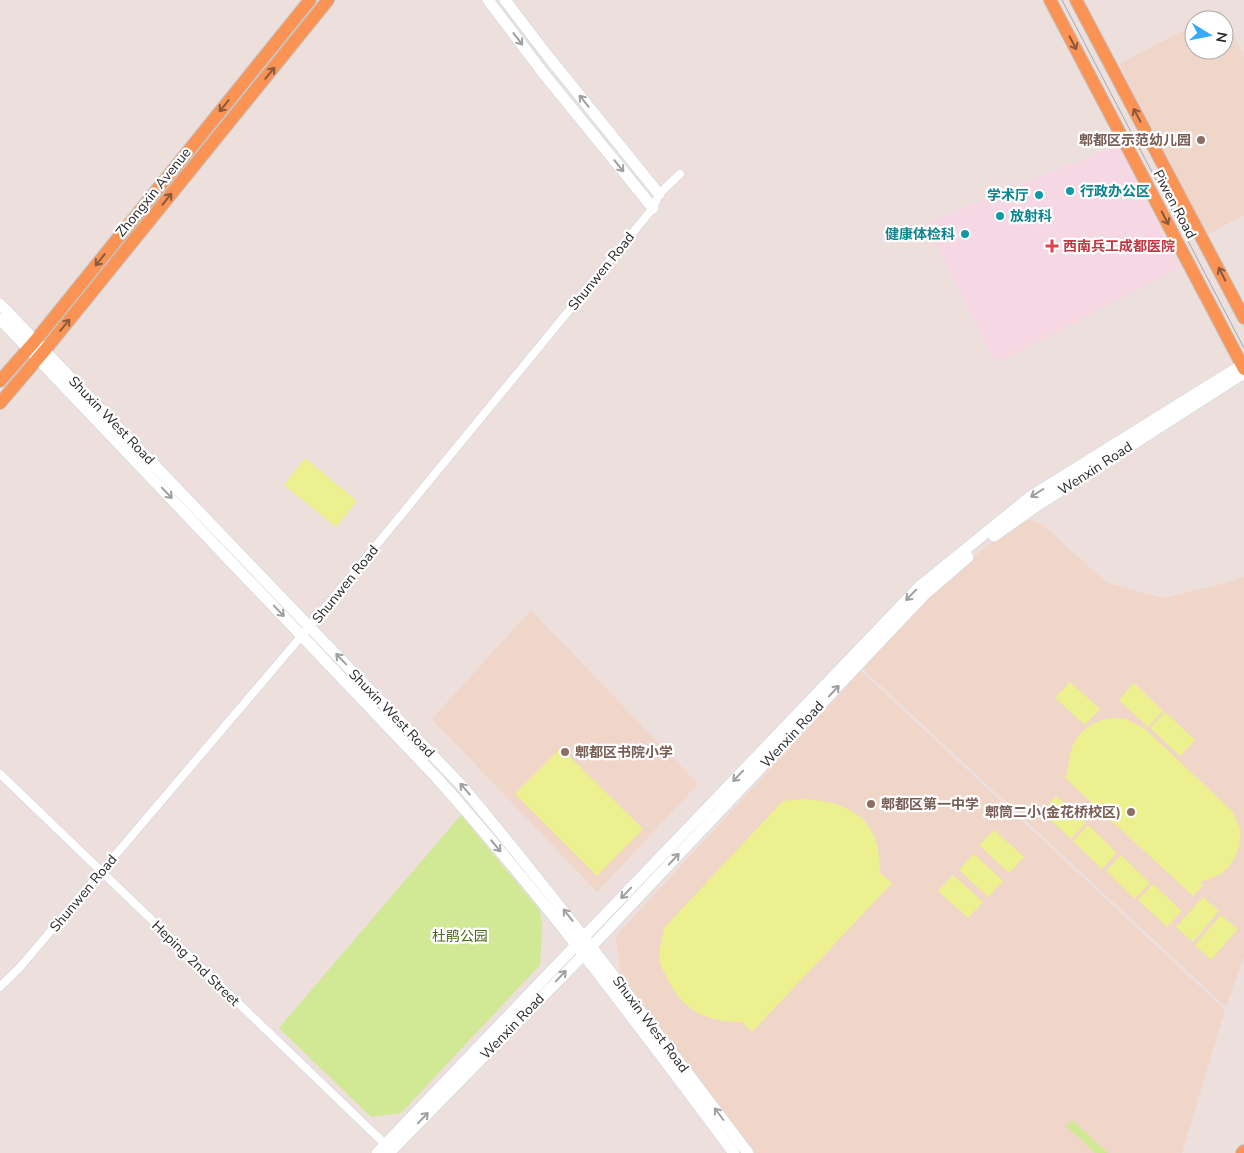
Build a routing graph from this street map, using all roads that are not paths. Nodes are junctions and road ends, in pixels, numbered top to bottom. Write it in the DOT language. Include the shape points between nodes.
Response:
graph roads {
  1 [pos="310,0"];
  2 [pos="328,0"];
  3 [pos="488,0"];
  4 [pos="505,0"];
  5 [pos="1050,0"];
  6 [pos="1076,0"];
  7 [pos="680,174"];
  8 [pos="659,194"];
  9 [pos="653,208"];
  10 [pos="0,304"];
  11 [pos="1244,318"];
  12 [pos="0,319"];
  13 [pos="32,344"];
  14 [pos="41,354"];
  15 [pos="1243,369"];
  16 [pos="0,381"];
  17 [pos="0,403"];
  18 [pos="306,631"];
  19 [pos="0,774"];
  20 [pos="101,872"];
  21 [pos="584,945"];
  22 [pos="0,988"];
  23 [pos="389,1149"];
  24 [pos="376,1153"];
  25 [pos="734,1153"];
  26 [pos="748,1153"];
  1 -- 13 [label="main road, Zhongxin Avenue, one-way"];
  14 -- 2 [label="main road, Zhongxin Avenue, one-way"];
  3 -- 9 [label="street, one-way"];
  8 -- 4 [label="street, one-way"];
  5 -- 15 [label="main road, Piwen Road, one-way"];
  11 -- 6 [label="main road, Piwen Road, one-way"];
  7 -- 8 [label="street, Shunwen Road"];
  8 -- 9 [label="street, Shunwen Road"];
  9 -- 18 [label="street, Shunwen Road"];
  10 -- 13 [label="street, Shuxin West Road"];
  12 -- 13 [label="street, Shuxin West Road"];
  13 -- 14 [label="street, Shuxin West Road"];
  13 -- 16 [label="main road, Zhongxin Avenue"];
  14 -- 17 [label="main road, Zhongxin Avenue"];
  14 -- 18 [label="street, Shuxin West Road"];
  15 -- 21 [label="street, Wenxin Road" via="1030,497 919,587"];
  18 -- 20 [label="street, Shunwen Road"];
  18 -- 21 [label="street, Shuxin West Road" via="461,785 528,865"];
  19 -- 20 [label="street, Heping 2nd Street"];
  20 -- 22 [label="street, Shunwen Road"];
  20 -- 23 [label="street, Heping 2nd Street"];
  21 -- 23 [label="street, Wenxin Road"];
  21 -- 25 [label="street, Shuxin West Road"];
  26 -- 21 [label="street, Shuxin West Road, one-way"];
  23 -- 24 [label="street, Wenxin Road"];
}
